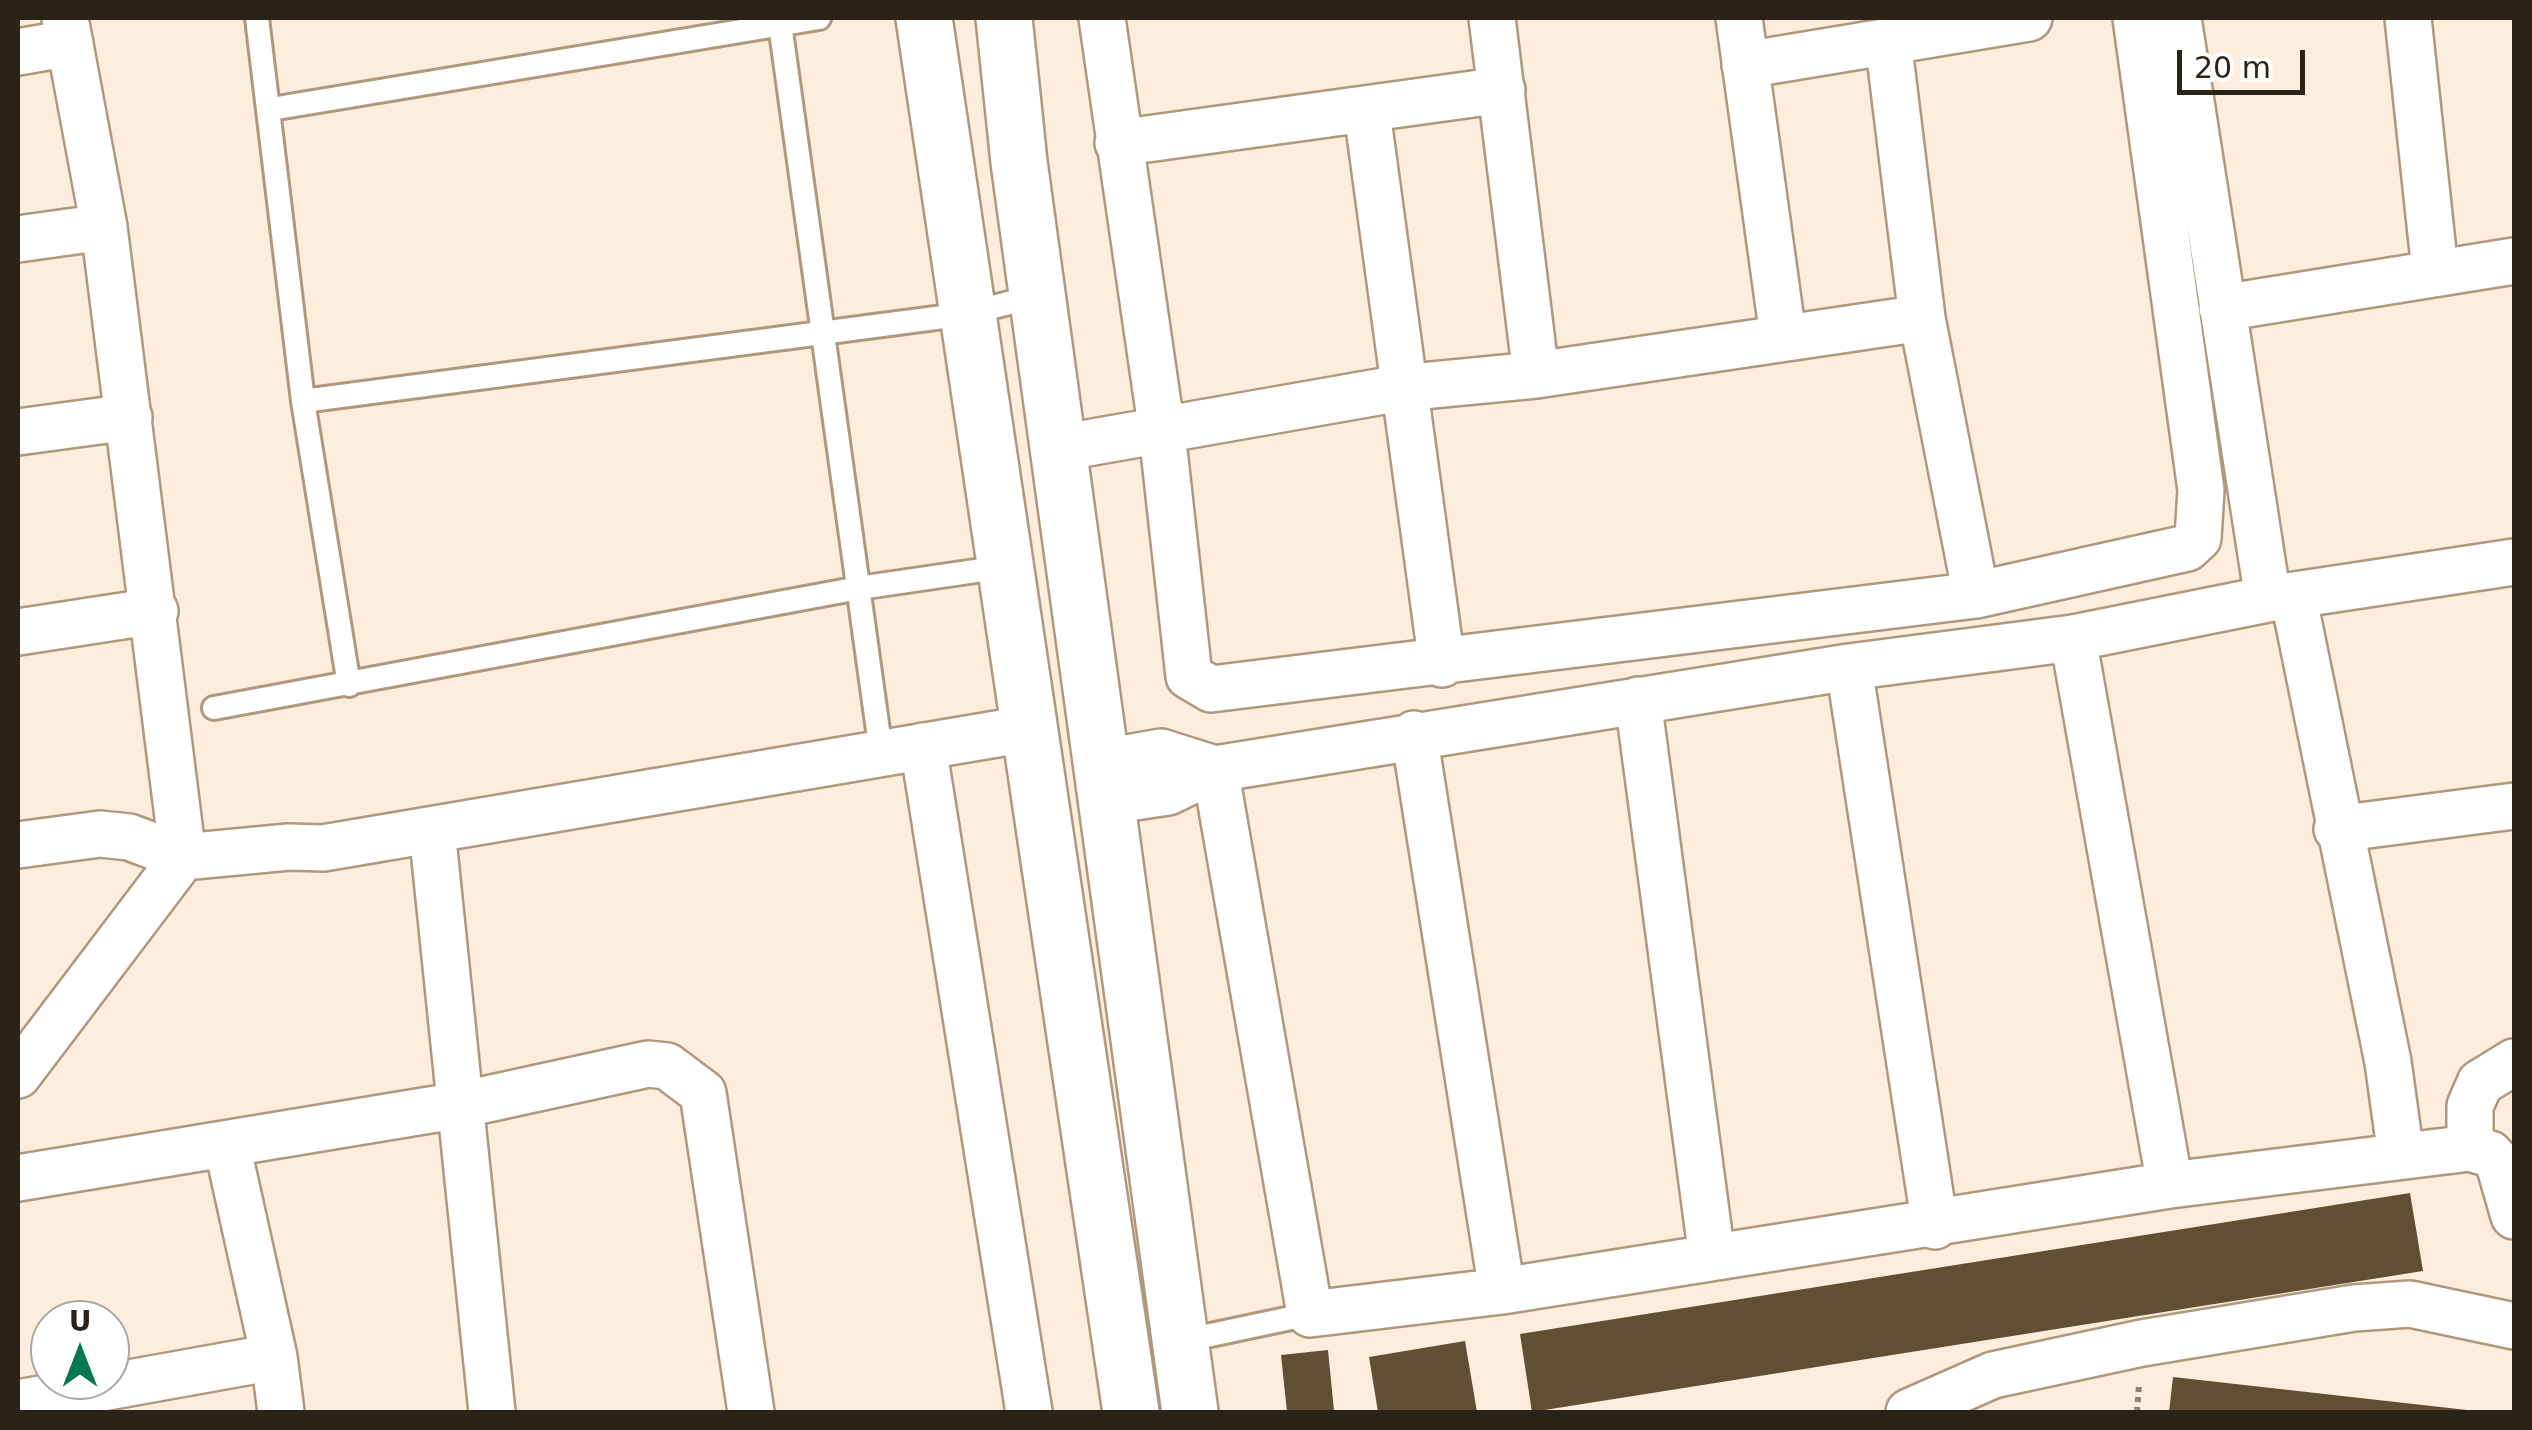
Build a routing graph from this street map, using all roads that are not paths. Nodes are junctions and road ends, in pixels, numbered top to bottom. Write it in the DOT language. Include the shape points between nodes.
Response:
graph roads {
  1 [pos="257,18"];
  2 [pos="819,18"];
  3 [pos="924,18"];
  4 [pos="1004,18"];
  5 [pos="1102,18"];
  6 [pos="1492,18"];
  7 [pos="1739,18"];
  8 [pos="2029,18"];
  9 [pos="2136,18"];
  10 [pos="2178,18"];
  11 [pos="2408,18"];
  12 [pos="745,23"];
  13 [pos="780,24"];
  14 [pos="68,30"];
  15 [pos="1888,40"];
  16 [pos="18,52"];
  17 [pos="1746,65"];
  18 [pos="1502,90"];
  19 [pos="271,108"];
  20 [pos="1367,112"];
  21 [pos="1118,144"];
  22 [pos="104,227"];
  23 [pos="18,239"];
  24 [pos="2514,262"];
  25 [pos="2435,272"];
  26 [pos="1038,295"];
  27 [pos="2222,308"];
  28 [pos="966,314"];
  29 [pos="1922,318"];
  30 [pos="826,333"];
  31 [pos="1784,336"];
  32 [pos="1536,375"];
  33 [pos="1401,388"];
  34 [pos="302,401"];
  35 [pos="130,417"];
  36 [pos="18,432"];
  37 [pos="1162,432"];
  38 [pos="1059,448"];
  39 [pos="2514,562"];
  40 [pos="1003,567"];
  41 [pos="859,588"];
  42 [pos="1976,595"];
  43 [pos="2281,597"];
  44 [pos="155,611"];
  45 [pos="18,632"];
  46 [pos="2074,638"];
  47 [pos="1442,664"];
  48 [pos="1849,666"];
  49 [pos="349,685"];
  50 [pos="1638,700"];
  51 [pos="214,708"];
  52 [pos="1026,729"];
  53 [pos="1414,734"];
  54 [pos="902,749"];
  55 [pos="1215,769"];
  56 [pos="1106,781"];
  57 [pos="2514,806"];
  58 [pos="2337,829"];
  59 [pos="432,830"];
  60 [pos="18,845"];
  61 [pos="183,858"];
  62 [pos="2514,1062"];
  63 [pos="18,1075"];
  64 [pos="460,1105"];
  65 [pos="226,1146"];
  66 [pos="2470,1148"];
  67 [pos="2402,1156"];
  68 [pos="18,1178"];
  69 [pos="2170,1185"];
  70 [pos="2514,1216"];
  71 [pos="1936,1226"];
  72 [pos="1712,1257"];
  73 [pos="1502,1291"];
  74 [pos="1310,1314"];
  75 [pos="2514,1326"];
  76 [pos="1182,1341"];
  77 [pos="274,1357"];
  78 [pos="18,1403"];
  79 [pos="282,1412"];
  80 [pos="492,1412"];
  81 [pos="750,1412"];
  82 [pos="1029,1412"];
  83 [pos="1131,1412"];
  84 [pos="1190,1412"];
  85 [pos="1909,1412"];
  1 -- 19 [label="lane"];
  2 -- 13 [label="lane"];
  3 -- 28 [label="main road"];
  4 -- 26 [label="main road"];
  5 -- 21 [label="street"];
  6 -- 18 [label="street"];
  7 -- 17 [label="street"];
  8 -- 15 [label="street"];
  9 -- 42 [label="street" via="2201,490 2198,538 2165,555"];
  10 -- 27 [label="street"];
  11 -- 25 [label="street"];
  12 -- 13 [label="lane"];
  12 -- 19 [label="lane"];
  13 -- 30 [label="lane"];
  14 -- 16 [label="street"];
  14 -- 22 [label="street"];
  15 -- 17 [label="street"];
  15 -- 29 [label="street"];
  17 -- 31 [label="street"];
  18 -- 20 [label="street"];
  18 -- 32 [label="street"];
  19 -- 34 [label="lane"];
  20 -- 21 [label="street"];
  20 -- 33 [label="street"];
  21 -- 37 [label="street"];
  22 -- 23 [label="street"];
  22 -- 35 [label="street"];
  24 -- 25 [label="street"];
  25 -- 27 [label="street"];
  26 -- 28 [label="lane"];
  26 -- 38 [label="main road"];
  27 -- 43 [label="street"];
  28 -- 30 [label="lane"];
  28 -- 40 [label="main road"];
  29 -- 31 [label="street"];
  29 -- 42 [label="street"];
  30 -- 34 [label="lane"];
  30 -- 41 [label="lane"];
  31 -- 32 [label="street"];
  32 -- 33 [label="street"];
  33 -- 37 [label="street"];
  33 -- 47 [label="street"];
  34 -- 49 [label="lane"];
  35 -- 36 [label="street"];
  35 -- 44 [label="street"];
  37 -- 38 [label="street"];
  37 -- 47 [label="street" via="1196,684 1210,689"];
  38 -- 56 [label="main road"];
  39 -- 43 [label="street"];
  40 -- 41 [label="lane"];
  40 -- 52 [label="main road"];
  41 -- 49 [label="lane"];
  41 -- 54 [label="lane"];
  42 -- 47 [label="street"];
  43 -- 46 [label="street"];
  43 -- 58 [label="street"];
  44 -- 45 [label="street"];
  44 -- 61 [label="street"];
  46 -- 48 [label="street"];
  46 -- 69 [label="street"];
  48 -- 50 [label="street"];
  48 -- 71 [label="street"];
  49 -- 51 [label="lane"];
  50 -- 53 [label="street"];
  50 -- 72 [label="street"];
  52 -- 54 [label="street"];
  52 -- 83 [label="main road"];
  53 -- 55 [label="street"];
  53 -- 73 [label="street"];
  54 -- 59 [label="street"];
  54 -- 82 [label="street"];
  55 -- 56 [label="street" via="1161,752"];
  55 -- 74 [label="street"];
  56 -- 76 [label="main road"];
  57 -- 58 [label="street"];
  58 -- 67 [label="street"];
  59 -- 61 [label="street" via="323,848"];
  59 -- 64 [label="street"];
  60 -- 61 [label="street" via="116,834"];
  61 -- 63 [label="street"];
  62 -- 66 [label="street" via="2480,1082 2470,1106"];
  64 -- 65 [label="street"];
  64 -- 80 [label="street"];
  64 -- 81 [label="street" via="648,1064 667,1066 703,1093"];
  65 -- 68 [label="street"];
  65 -- 77 [label="street"];
  66 -- 67 [label="street"];
  66 -- 70 [label="street" via="2498,1164"];
  67 -- 69 [label="street"];
  69 -- 71 [label="street"];
  71 -- 72 [label="street"];
  72 -- 73 [label="street"];
  73 -- 74 [label="street"];
  74 -- 76 [label="lane"];
  75 -- 85 [label="street" via="2410,1304 2354,1308 1993,1375"];
  76 -- 84 [label="main road"];
  77 -- 78 [label="street"];
  77 -- 79 [label="street"];
}
